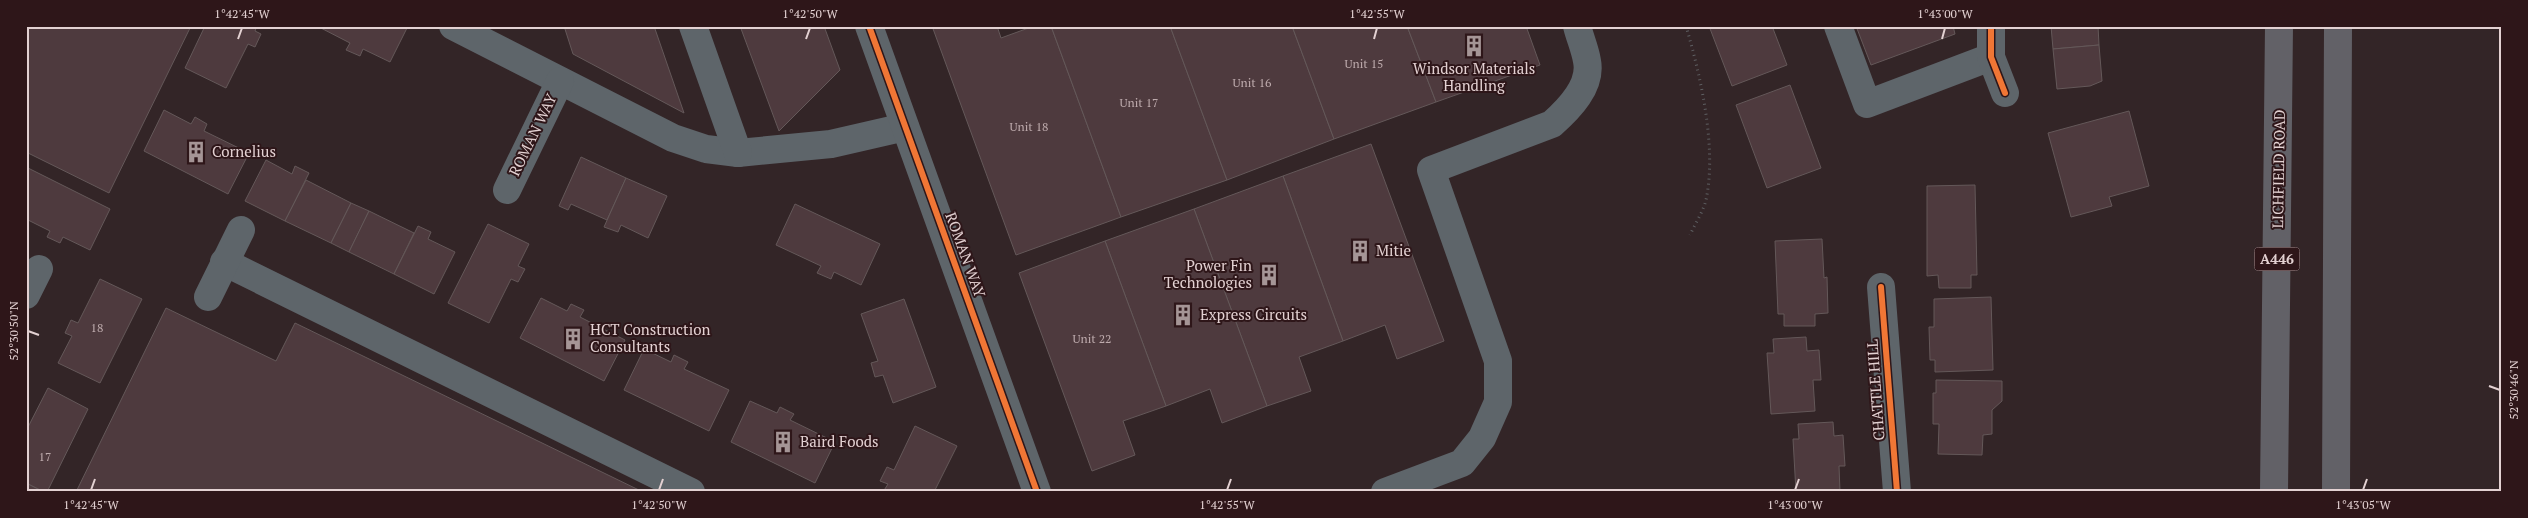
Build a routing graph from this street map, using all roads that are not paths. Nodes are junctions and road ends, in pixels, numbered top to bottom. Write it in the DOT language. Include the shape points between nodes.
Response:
graph roads {
  1 [pos="453,26"];
  2 [pos="693,26"];
  3 [pos="869,26"];
  4 [pos="1577,26"];
  5 [pos="1838,26"];
  6 [pos="1991,26"];
  7 [pos="2279,26"];
  8 [pos="2338,26"];
  9 [pos="1991,57"];
  10 [pos="560,81"];
  11 [pos="2005,93"];
  12 [pos="905,127"];
  13 [pos="738,153"];
  14 [pos="507,190"];
  15 [pos="241,230"];
  16 [pos="224,262"];
  17 [pos="38,269"];
  18 [pos="1881,287"];
  19 [pos="26,295"];
  20 [pos="208,297"];
  21 [pos="691,492"];
  22 [pos="1037,492"];
  23 [pos="1385,492"];
  24 [pos="1897,492"];
  25 [pos="2274,492"];
  26 [pos="2336,492"];
  1 -- 10 [label="street, ROMAN WAY"];
  2 -- 13 [label="street"];
  3 -- 12 [label="street, ROMAN WAY"];
  4 -- 23 [label="street" via="1588,63 1582,89 1567,111 1552,124 1431,170 1498,361 1498,402 1482,438 1462,463"];
  5 -- 9 [label="street" via="1867,104"];
  6 -- 9 [label="street"];
  7 -- 25 [label="highway, LICHFIELD ROAD / A446"];
  8 -- 26 [label="highway"];
  9 -- 11 [label="street"];
  10 -- 13 [label="street, ROMAN WAY" via="673,138 706,149"];
  10 -- 14 [label="street, ROMAN WAY"];
  12 -- 13 [label="street, ROMAN WAY" via="831,144"];
  12 -- 22 [label="street, ROMAN WAY"];
  15 -- 16 [label="street"];
  16 -- 20 [label="street"];
  16 -- 21 [label="street"];
  17 -- 19 [label="street"];
  18 -- 24 [label="street, CHATTLE HILL"];
}
